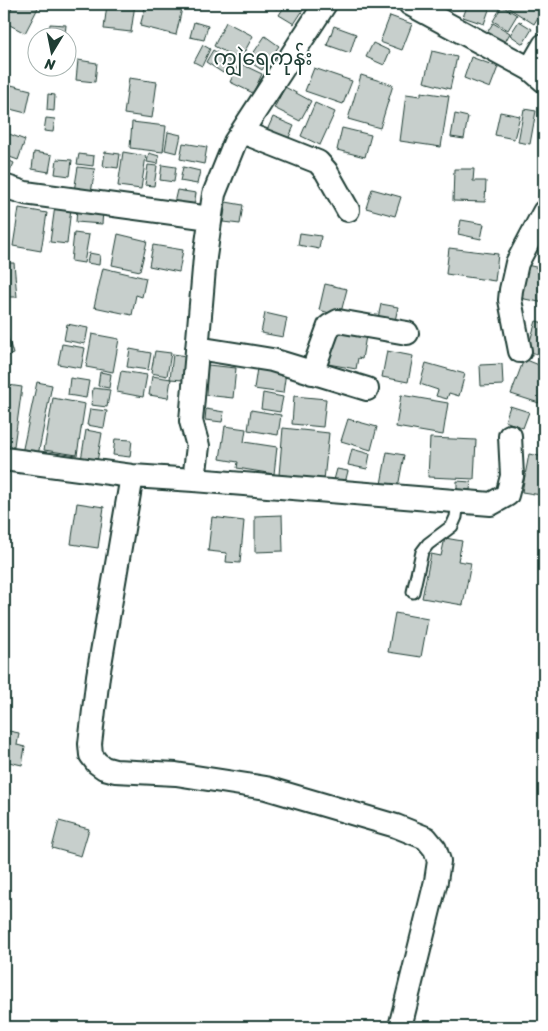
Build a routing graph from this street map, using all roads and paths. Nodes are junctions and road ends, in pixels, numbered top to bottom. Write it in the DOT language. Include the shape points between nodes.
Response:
graph roads {
  1 [pos="325,4"];
  2 [pos="410,4"];
  3 [pos="544,45"];
  4 [pos="537,75"];
  5 [pos="242,132"];
  6 [pos="4,186"];
  7 [pos="348,210"];
  8 [pos="544,212"];
  9 [pos="210,218"];
  10 [pos="407,333"];
  11 [pos="197,348"];
  12 [pos="520,351"];
  13 [pos="312,373"];
  14 [pos="367,390"];
  15 [pos="510,436"];
  16 [pos="4,459"];
  17 [pos="132,476"];
  18 [pos="194,480"];
  19 [pos="458,501"];
  20 [pos="413,592"];
  21 [pos="400,1027"];
  1 -- 5 [label="street"];
  2 -- 4 [label="street"];
  3 -- 4 [label="street"];
  5 -- 7 [label="street" via="318,162"];
  5 -- 9 [label="street" via="214,194"];
  6 -- 9 [label="street" via="25,193"];
  8 -- 12 [label="street" via="517,263 511,290"];
  9 -- 11 [label="street"];
  10 -- 13 [label="street" via="338,320 329,326"];
  11 -- 13 [label="street" via="272,360"];
  11 -- 18 [label="street" via="191,421 198,446"];
  13 -- 14 [label="street"];
  15 -- 19 [label="street" via="512,476 507,496 490,504"];
  16 -- 17 [label="street"];
  17 -- 18 [label="street"];
  17 -- 21 [label="street" via="98,676 91,755 104,768 115,771 176,774 266,788 396,826 426,838 439,861"];
  18 -- 19 [label="street"];
  19 -- 20 [label="lane" via="452,526 422,552"];
}
